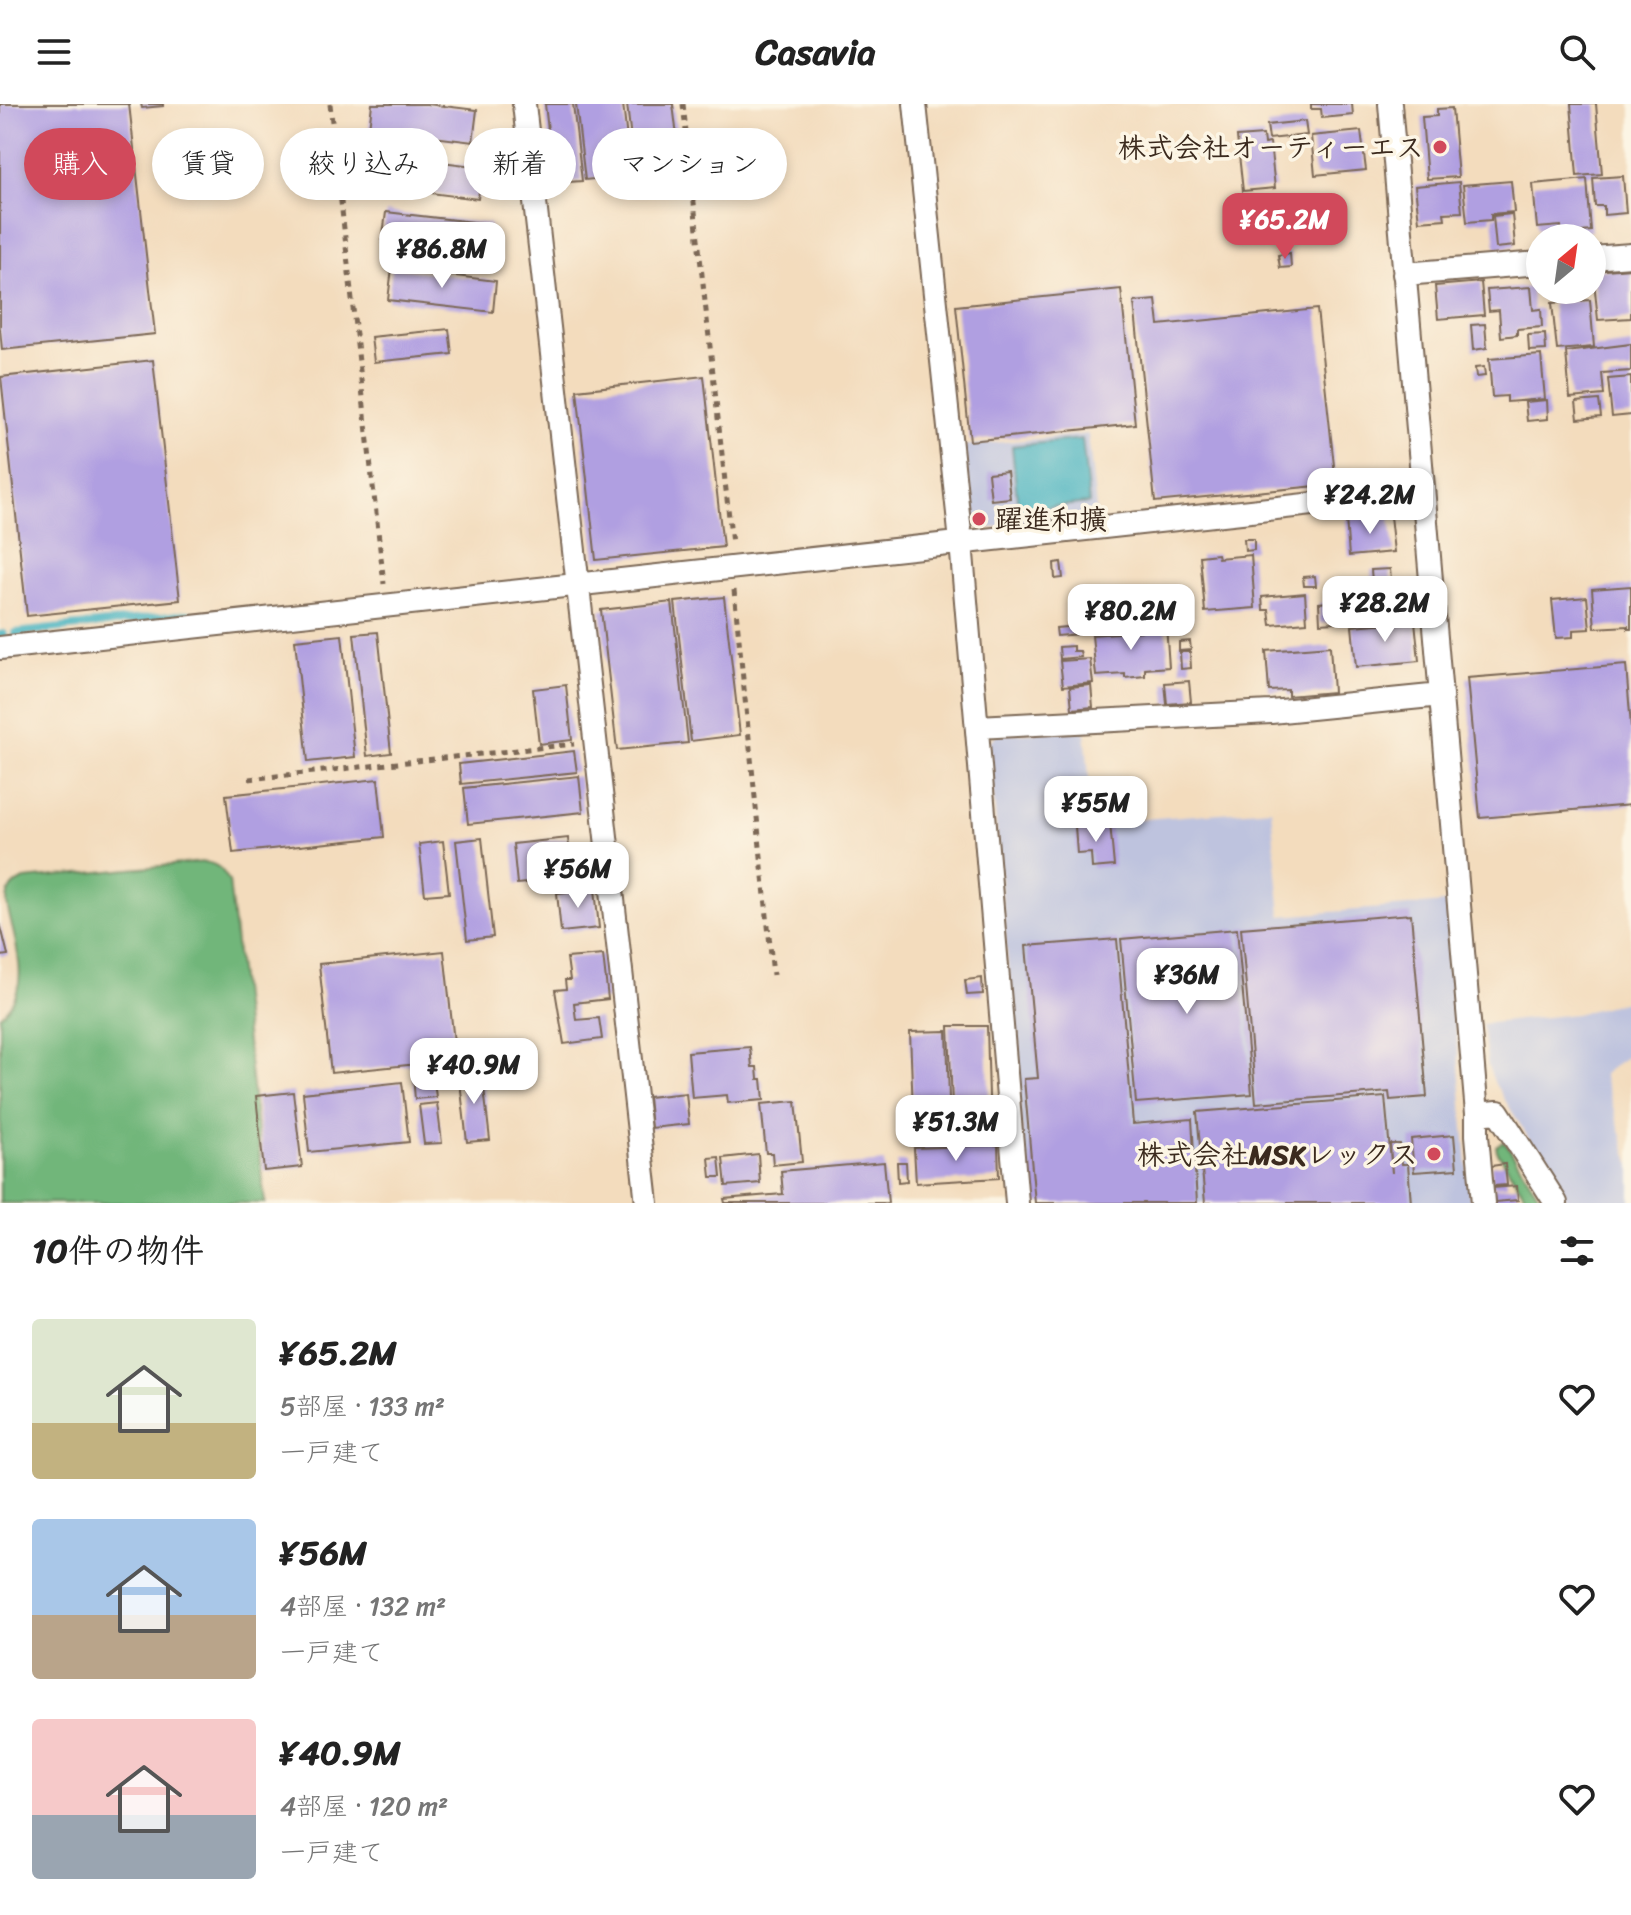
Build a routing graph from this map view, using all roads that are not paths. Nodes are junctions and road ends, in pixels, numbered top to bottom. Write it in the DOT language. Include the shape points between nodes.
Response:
graph roads {
  1 [pos="524,104"];
  2 [pos="915,104"];
  3 [pos="1390,104"];
  4 [pos="1631,255"];
  5 [pos="1606,257"];
  6 [pos="1526,264"];
  7 [pos="1404,274"];
  8 [pos="1423,492"];
  9 [pos="961,542"];
  10 [pos="578,584"];
  11 [pos="0,648"];
  12 [pos="1441,695"];
  13 [pos="977,727"];
  14 [pos="1477,1114"];
  15 [pos="647,1203"];
  16 [pos="1017,1203"];
  17 [pos="1483,1203"];
  18 [pos="1556,1203"];
  1 -- 10 [label="street"];
  2 -- 9 [label="street"];
  3 -- 7 [label="street"];
  4 -- 5 [label="street"];
  6 -- 7 [label="street"];
  7 -- 8 [label="street"];
  8 -- 9 [label="street"];
  8 -- 12 [label="street"];
  9 -- 10 [label="street"];
  9 -- 13 [label="street"];
  10 -- 11 [label="street"];
  10 -- 15 [label="street"];
  12 -- 13 [label="street" via="1271,712"];
  12 -- 14 [label="street"];
  13 -- 16 [label="street"];
  14 -- 17 [label="street"];
  14 -- 18 [label="street" via="1498,1112"];
}
